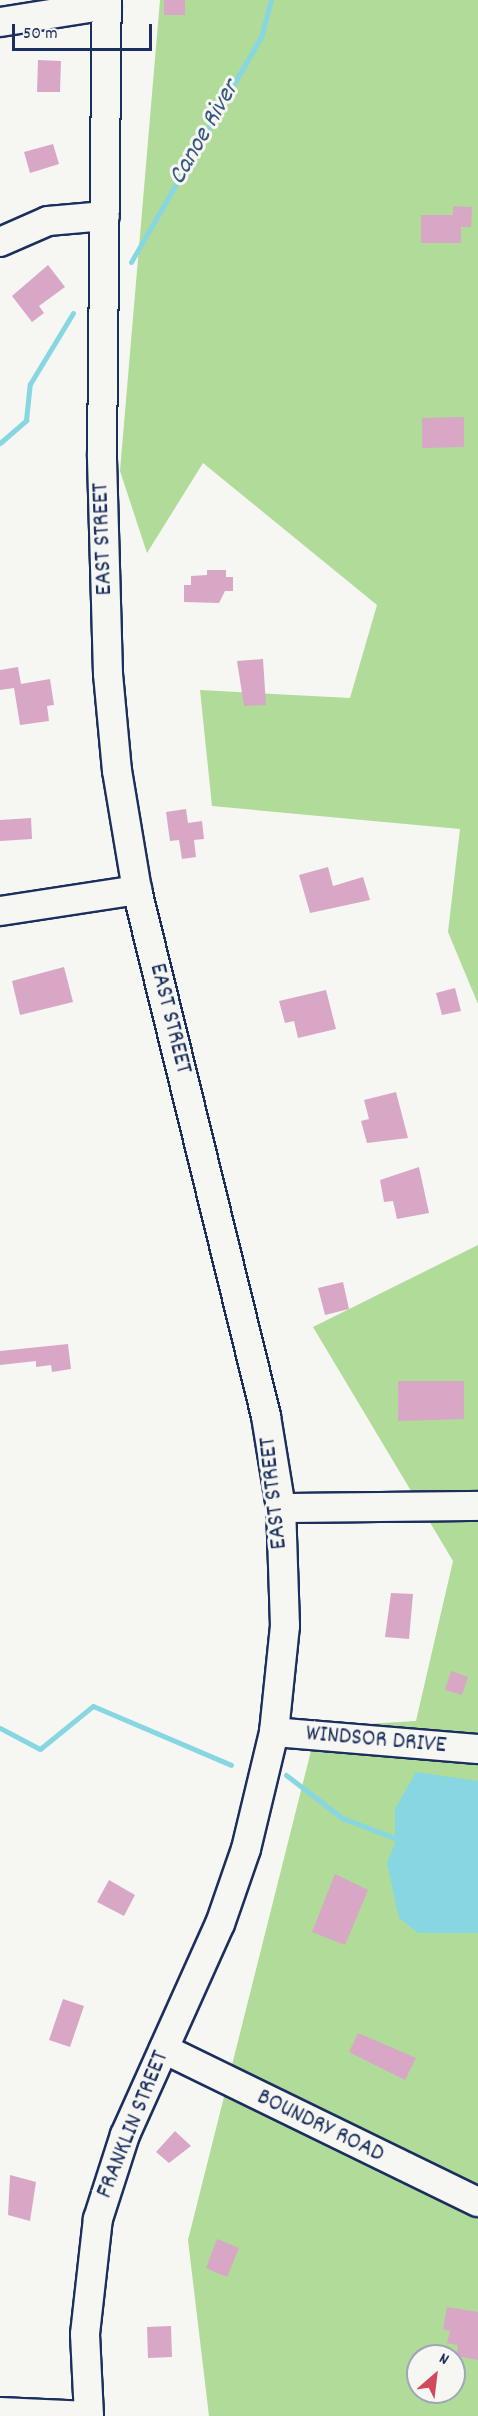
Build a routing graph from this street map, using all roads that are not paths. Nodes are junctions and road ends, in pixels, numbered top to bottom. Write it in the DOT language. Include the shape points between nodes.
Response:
graph roads {
  1 [pos="107,2"];
  2 [pos="0,22"];
  3 [pos="105,216"];
  4 [pos="0,242"];
  5 [pos="137,890"];
  6 [pos="0,910"];
  7 [pos="478,1506"];
  8 [pos="281,1508"];
  9 [pos="274,1732"];
  10 [pos="478,1749"];
  11 [pos="181,2015"];
  12 [pos="164,2049"];
  13 [pos="478,2202"];
  14 [pos="0,2412"];
  15 [pos="89,2416"];
  1 -- 2 [label="street"];
  1 -- 3 [label="street, EAST STREET"];
  3 -- 4 [label="street" via="48,221"];
  3 -- 5 [label="street, EAST STREET" via="102,454 108,674"];
  5 -- 6 [label="street"];
  5 -- 8 [label="street, EAST STREET" via="239,1299"];
  7 -- 8 [label="street"];
  8 -- 9 [label="street, EAST STREET" via="285,1626"];
  9 -- 10 [label="street, WINDSOR DRIVE"];
  9 -- 11 [label="street, EAST STREET" via="246,1849"];
  11 -- 12 [label="street, FRANKLIN STREET"];
  12 -- 13 [label="street, BOUNDRY ROAD"];
  12 -- 15 [label="street, FRANKLIN STREET" via="125,2135 98,2219 85,2334"];
  14 -- 15 [label="street"];
}
